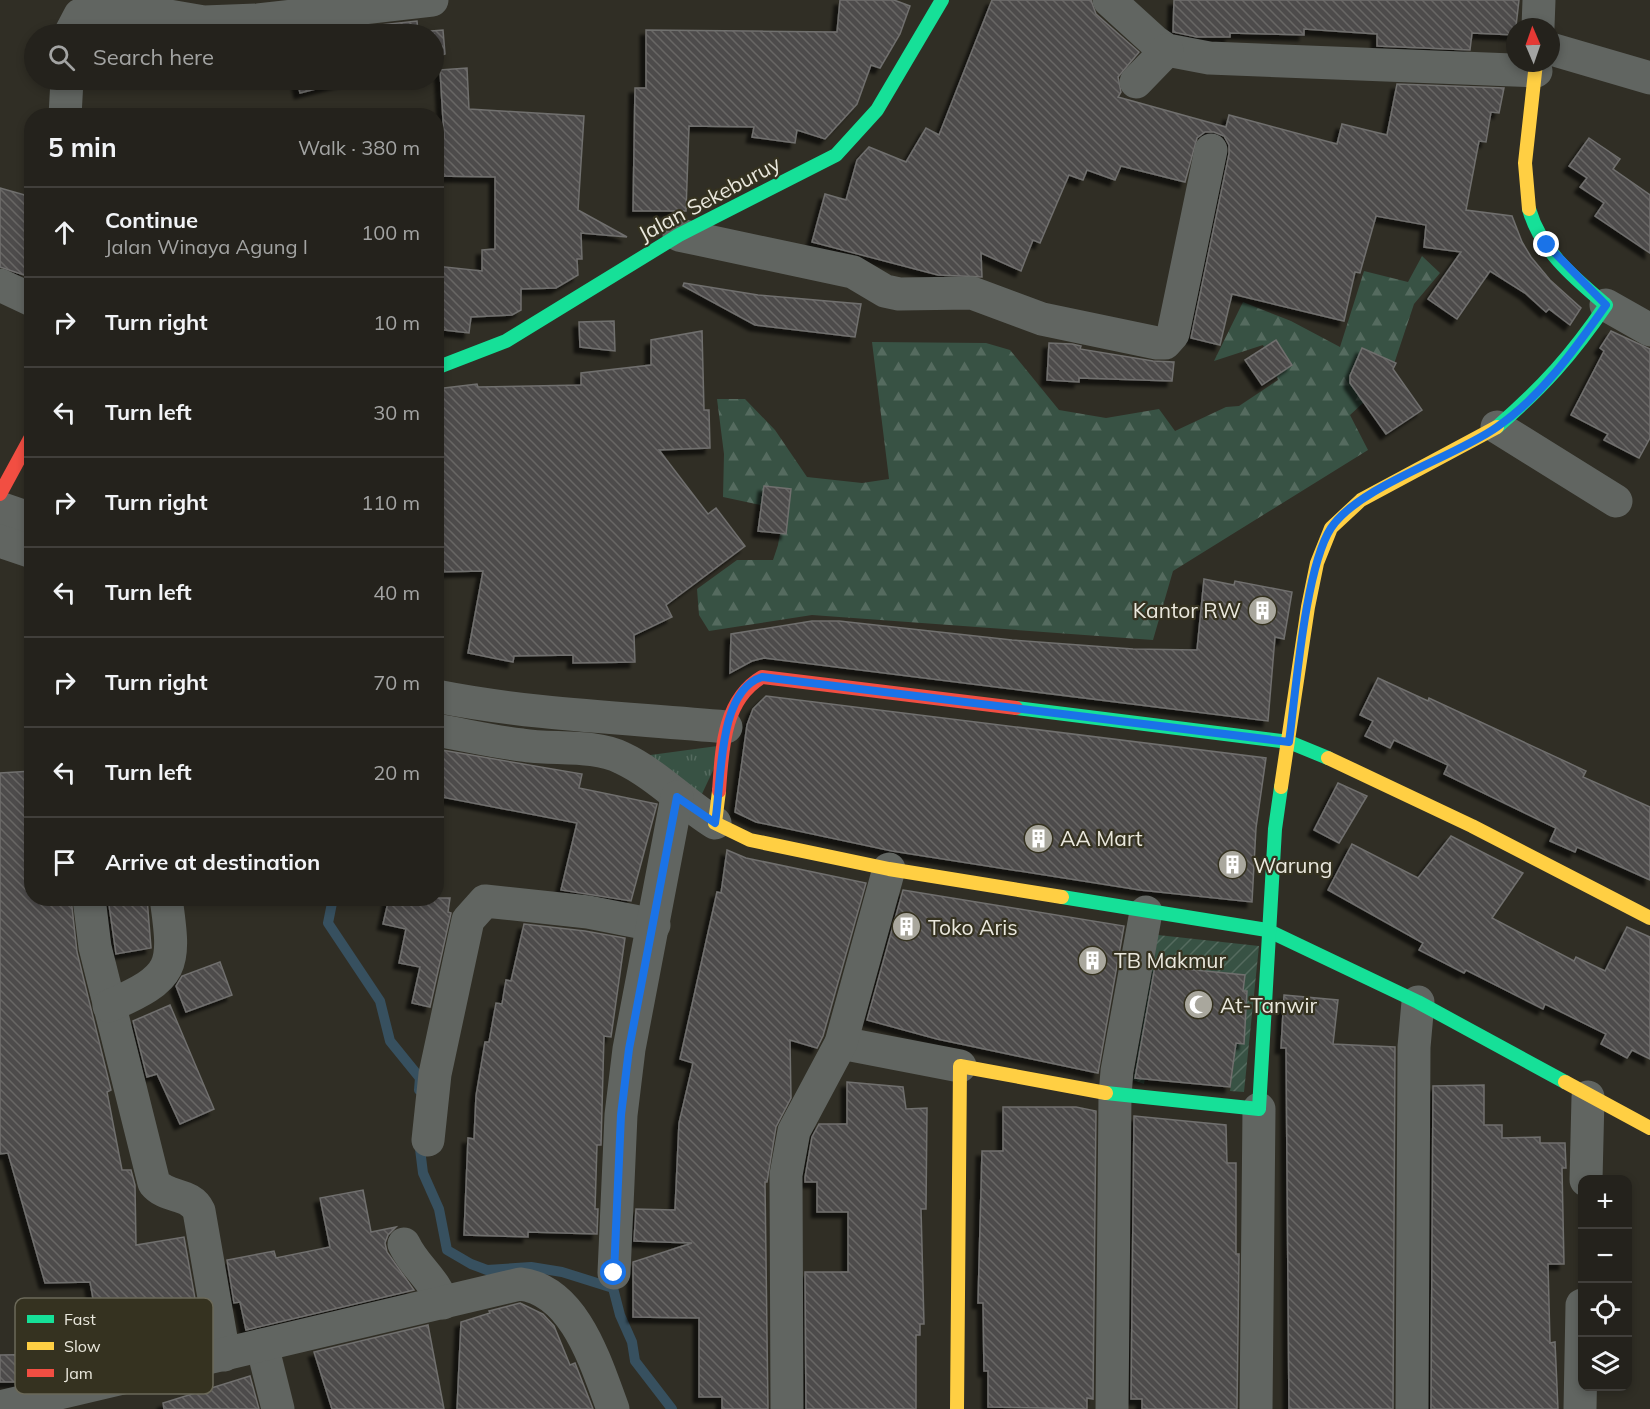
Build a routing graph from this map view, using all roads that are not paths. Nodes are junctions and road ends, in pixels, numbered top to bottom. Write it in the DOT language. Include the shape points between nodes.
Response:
graph roads {
  1 [pos="432,0"];
  2 [pos="942,0"];
  3 [pos="1109,0"];
  4 [pos="1539,0"];
  5 [pos="1538,18"];
  6 [pos="75,24"];
  7 [pos="1167,50"];
  8 [pos="1506,61"];
  9 [pos="1560,64"];
  10 [pos="1540,72"];
  11 [pos="1650,78"];
  12 [pos="1136,82"];
  13 [pos="66,90"];
  14 [pos="65,108"];
  15 [pos="1211,150"];
  16 [pos="679,235"];
  17 [pos="0,285"];
  18 [pos="24,296"];
  19 [pos="1606,305"];
  20 [pos="1650,330"];
  21 [pos="444,365"];
  22 [pos="1497,427"];
  23 [pos="24,450"];
  24 [pos="0,494"];
  25 [pos="1616,501"];
  26 [pos="0,508"];
  27 [pos="24,516"];
  28 [pos="0,542"];
  29 [pos="24,550"];
  30 [pos="444,698"];
  31 [pos="628,718"];
  32 [pos="726,727"];
  33 [pos="444,731"];
  34 [pos="1289,742"];
  35 [pos="620,756"];
  36 [pos="677,797"];
  37 [pos="715,823"];
  38 [pos="889,869"];
  39 [pos="90,906"];
  40 [pos="167,906"];
  41 [pos="1146,912"];
  42 [pos="1650,918"];
  43 [pos="654,925"];
  44 [pos="1267,930"];
  45 [pos="1418,1002"];
  46 [pos="109,1006"];
  47 [pos="841,1043"];
  48 [pos="960,1066"];
  49 [pos="1115,1095"];
  50 [pos="1588,1096"];
  51 [pos="1259,1109"];
  52 [pos="1650,1128"];
  53 [pos="428,1140"];
  54 [pos="1586,1175"];
  55 [pos="404,1244"];
  56 [pos="614,1273"];
  57 [pos="443,1303"];
  58 [pos="1581,1337"];
  59 [pos="262,1345"];
  60 [pos="224,1355"];
  61 [pos="213,1358"];
  62 [pos="56,1394"];
  63 [pos="0,1407"];
  64 [pos="278,1409"];
  65 [pos="613,1409"];
  66 [pos="787,1409"];
  67 [pos="957,1409"];
  68 [pos="1112,1409"];
  69 [pos="1256,1409"];
  70 [pos="1412,1409"];
  71 [pos="1580,1409"];
  1 -- 6 [label="street" via="258,20 204,22 122,8 80,15"];
  2 -- 16 [label="street, Jalan Sekeburuy" via="877,110 836,155"];
  3 -- 7 [label="street"];
  4 -- 5 [label="street"];
  7 -- 8 [label="street" via="1209,58"];
  7 -- 12 [label="street"];
  9 -- 11 [label="street"];
  10 -- 19 [label="street" via="1525,183 1534,223 1571,273"];
  13 -- 14 [label="street"];
  15 -- 16 [label="street" via="1173,334 1165,343 1042,319 972,293 885,291 853,272"];
  16 -- 21 [label="street, Jalan Sekeburuy" via="506,341"];
  17 -- 18 [label="street"];
  19 -- 20 [label="street"];
  19 -- 22 [label="street" via="1541,389"];
  22 -- 25 [label="street"];
  22 -- 34 [label="street" via="1360,501 1331,528 1317,563 1308,607"];
  23 -- 24 [label="street"];
  26 -- 27 [label="street"];
  28 -- 29 [label="street"];
  30 -- 31 [label="street" via="554,714"];
  31 -- 32 [label="street"];
  31 -- 35 [label="street"];
  32 -- 34 [label="street" via="744,686 762,677"];
  32 -- 37 [label="street"];
  33 -- 35 [label="street" via="524,746"];
  34 -- 42 [label="street" via="1461,820"];
  34 -- 44 [label="street" via="1275,830"];
  35 -- 36 [label="street"];
  36 -- 37 [label="street"];
  36 -- 43 [label="street"];
  37 -- 38 [label="street" via="750,840"];
  38 -- 41 [label="street"];
  38 -- 47 [label="street"];
  39 -- 46 [label="street"];
  40 -- 46 [label="street" via="171,951 162,977 144,991"];
  41 -- 44 [label="street"];
  41 -- 49 [label="street"];
  43 -- 53 [label="street" via="588,912 486,901 474,910 468,920 435,1074"];
  43 -- 56 [label="street" via="639,988 621,1115"];
  44 -- 45 [label="street"];
  44 -- 51 [label="street"];
  45 -- 50 [label="street"];
  45 -- 70 [label="street" via="1414,1047"];
  46 -- 60 [label="street" via="154,1183 159,1190 188,1198 199,1211"];
  47 -- 48 [label="street"];
  47 -- 66 [label="street" via="795,1131 786,1175"];
  48 -- 49 [label="street"];
  48 -- 67 [label="street"];
  49 -- 51 [label="street"];
  49 -- 68 [label="street"];
  50 -- 52 [label="street"];
  50 -- 54 [label="street"];
  51 -- 69 [label="street"];
  55 -- 57 [label="street"];
  57 -- 59 [label="street"];
  57 -- 65 [label="street" via="520,1284 538,1286 555,1298 589,1345"];
  58 -- 71 [label="street"];
  59 -- 60 [label="street"];
  59 -- 64 [label="street"];
  60 -- 61 [label="street"];
  62 -- 63 [label="street"];
}
